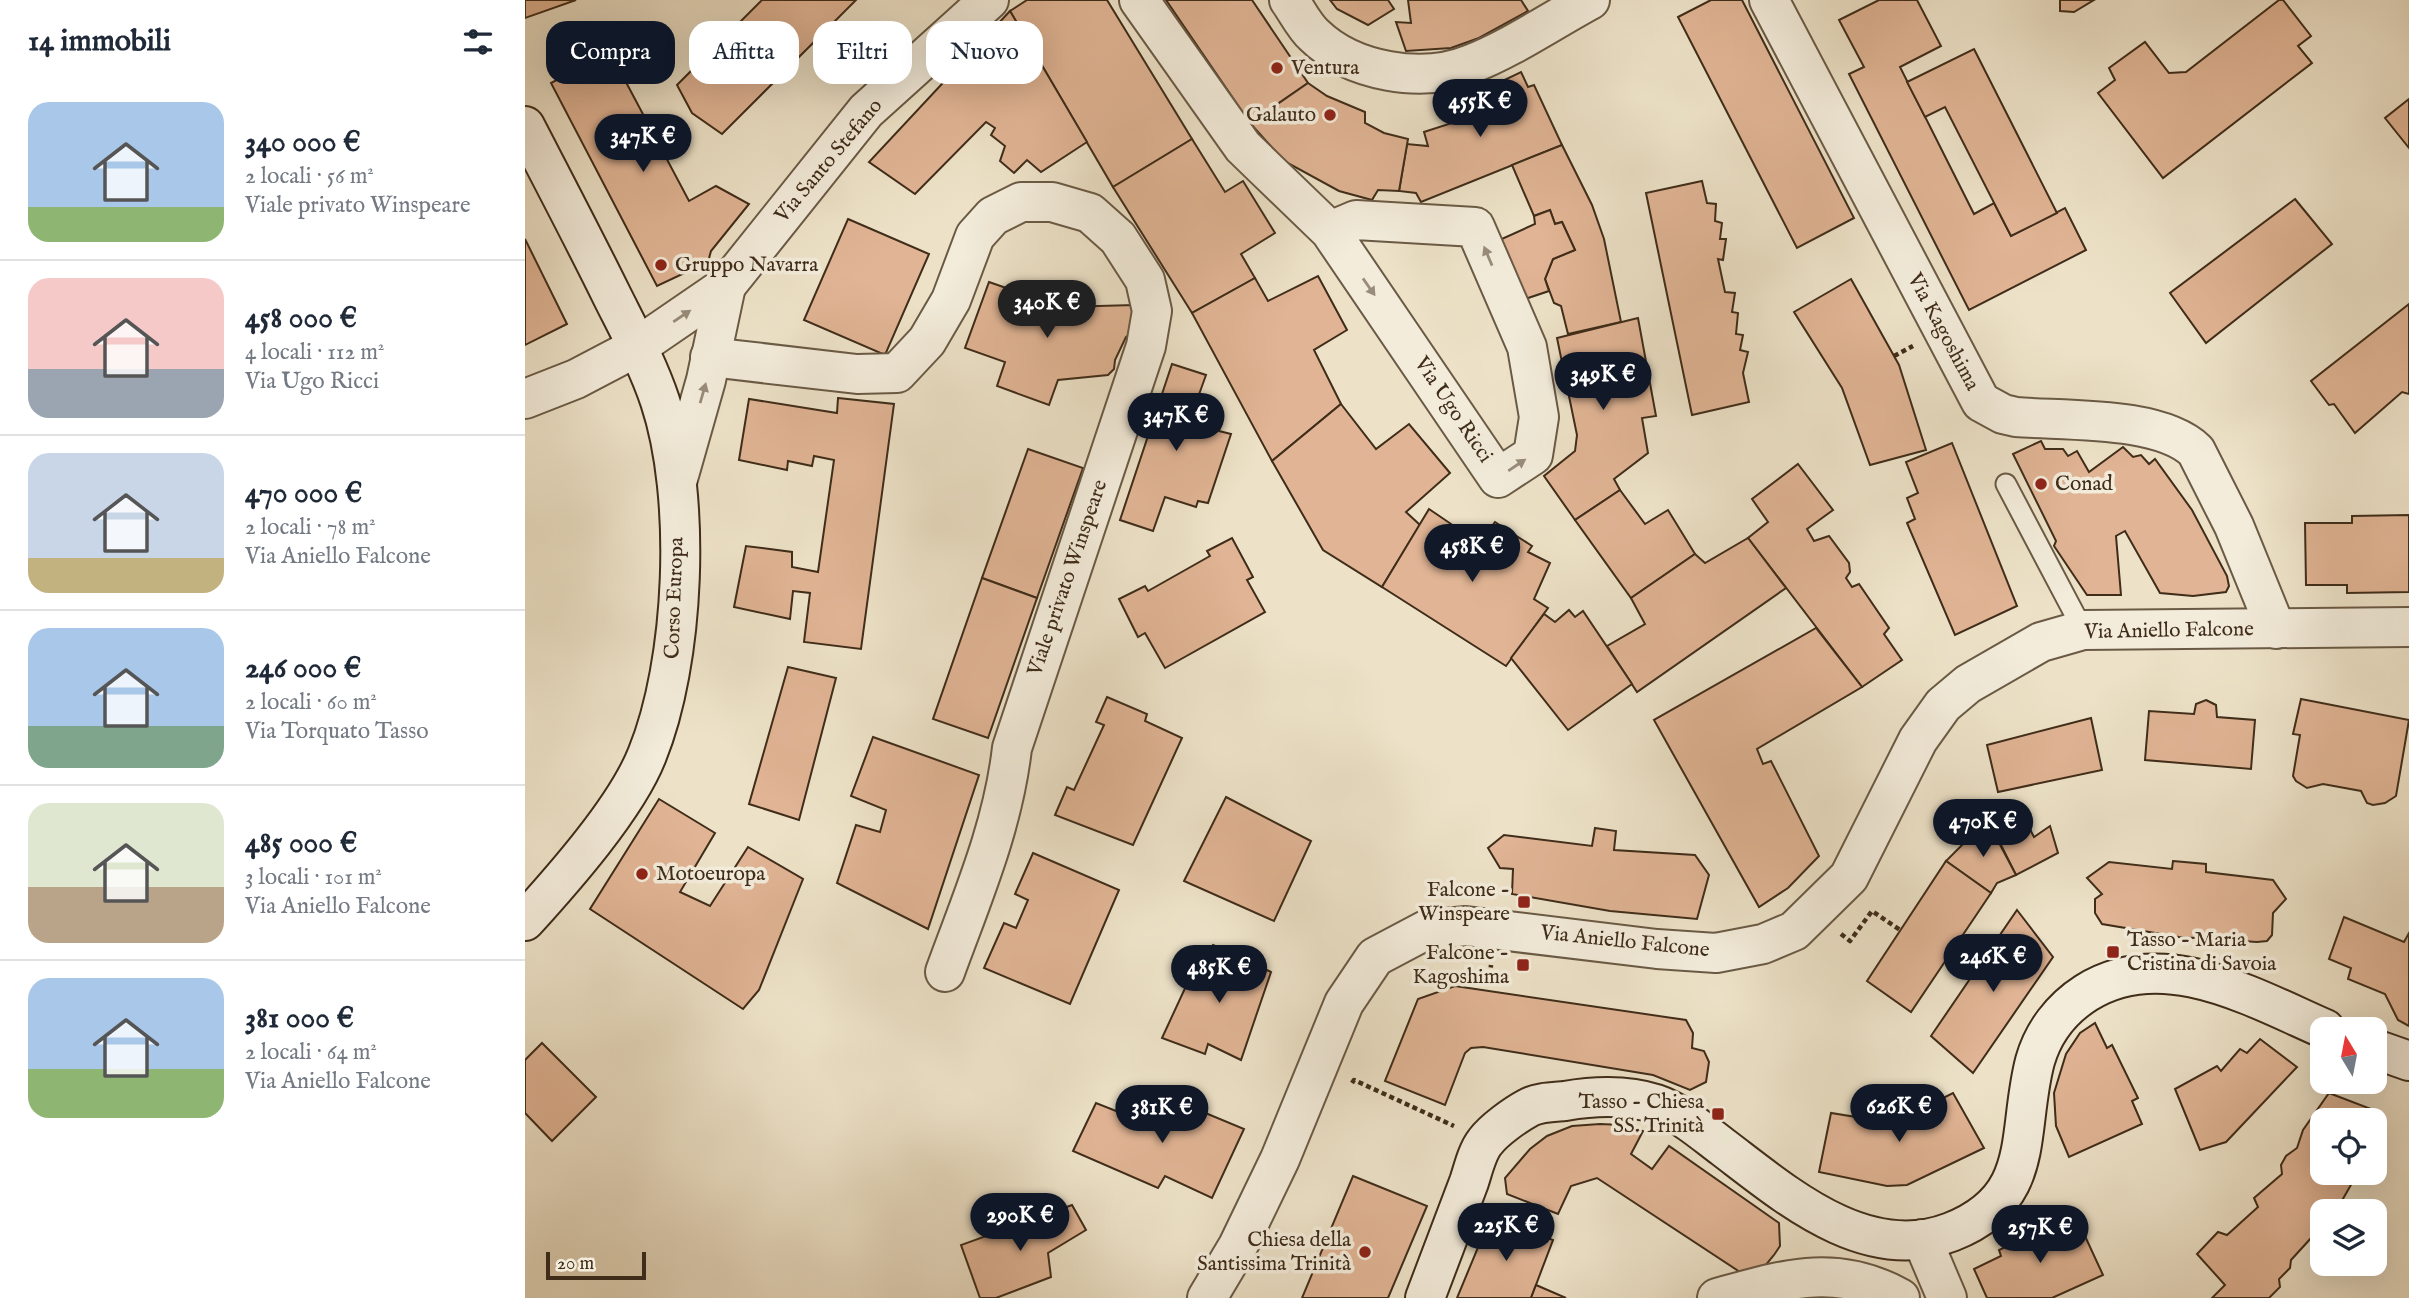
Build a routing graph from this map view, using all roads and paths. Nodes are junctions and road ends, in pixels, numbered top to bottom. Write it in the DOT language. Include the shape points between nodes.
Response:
graph roads {
  1 [pos="989,0"];
  2 [pos="1139,0"];
  3 [pos="1289,0"];
  4 [pos="1590,0"];
  5 [pos="1769,0"];
  6 [pos="525,126"];
  7 [pos="1330,231"];
  8 [pos="726,286"];
  9 [pos="637,347"];
  10 [pos="710,357"];
  11 [pos="525,400"];
  12 [pos="677,482"];
  13 [pos="2006,484"];
  14 [pos="2409,627"];
  15 [pos="2276,629"];
  16 [pos="2083,630"];
  17 [pos="525,920"];
  18 [pos="1900,930"];
  19 [pos="1841,934"];
  20 [pos="945,972"];
  21 [pos="2310,1023"];
  22 [pos="2387,1053"];
  23 [pos="2409,1061"];
  24 [pos="1347,1092"];
  25 [pos="1450,1136"];
  26 [pos="1922,1239"];
  27 [pos="1207,1298"];
  28 [pos="1425,1298"];
  29 [pos="1717,1298"];
  30 [pos="1901,1298"];
  31 [pos="1947,1298"];
  1 -- 8 [label="street, Via Santo Stefano" via="866,111"];
  2 -- 7 [label="street, Via Ugo Ricci" via="1243,147"];
  3 -- 4 [label="street" via="1313,35 1349,59 1391,72 1433,73 1470,65"];
  5 -- 15 [label="street, Via Kagoshima" via="1981,402 2016,417 2151,427 2186,442 2196,451 2234,526"];
  6 -- 9 [label="street"];
  7 -- 7 [label="street, Via Ugo Ricci, one-way" via="1499,478 1533,454 1539,417 1527,347 1475,227 1356,220"];
  9 -- 8 [label="street, Via Santo Stefano, one-way"];
  8 -- 10 [label="street"];
  9 -- 11 [label="street, Via Santo Stefano"];
  9 -- 12 [label="street" via="660,401"];
  12 -- 10 [label="street, one-way"];
  10 -- 20 [label="street, Viale privato Winspeare" via="857,374 897,373 927,341 951,300 975,236 993,216 1021,202 1052,202 1090,213 1118,238 1145,280 1152,311 1146,346 1011,748 1007,793 996,832"];
  12 -- 17 [label="street, Corso Europa" via="674,662 647,755 623,802"];
  13 -- 16 [label="lane"];
  14 -- 15 [label="street, Via Aniello Falcone"];
  15 -- 16 [label="street, Via Aniello Falcone"];
  16 -- 27 [label="street, Via Aniello Falcone" via="2041,642 1968,684 1943,705 1918,740 1849,877 1794,931 1763,944 1716,953 1466,926 1426,930 1375,957 1343,1003 1280,1160"];
  18 -- 19 [label="path" via="1872,911 1850,941"];
  21 -- 26 [label="street" via="2196,978 2131,974 2100,984 2058,1017 2041,1044 2024,1148 2009,1189 1976,1219"];
  22 -- 23 [label="street"];
  24 -- 25 [label="path" via="1354,1080 1454,1125"];
  26 -- 28 [label="street" via="1864,1235 1837,1225 1657,1104 1595,1096 1530,1106 1483,1143"];
  26 -- 31 [label="street"];
  29 -- 30 [label="street" via="1819,1275"];
}
